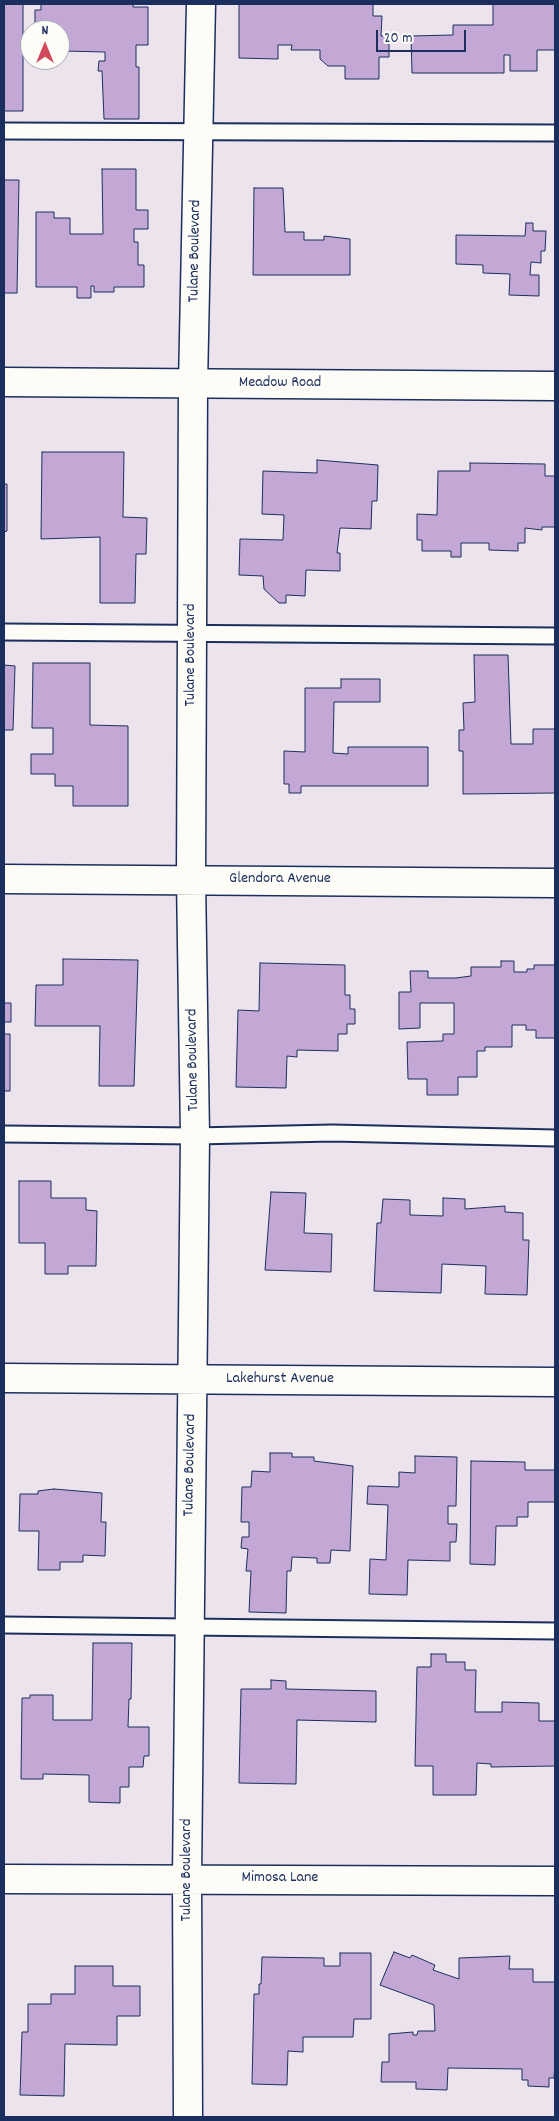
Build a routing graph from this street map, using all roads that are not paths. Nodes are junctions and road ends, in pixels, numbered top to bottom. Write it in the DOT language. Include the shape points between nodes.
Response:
graph roads {
  1 [pos="201,4"];
  2 [pos="4,131"];
  3 [pos="198,131"];
  4 [pos="555,133"];
  5 [pos="4,382"];
  6 [pos="193,384"];
  7 [pos="555,386"];
  8 [pos="4,632"];
  9 [pos="192,633"];
  10 [pos="555,636"];
  11 [pos="4,879"];
  12 [pos="191,880"];
  13 [pos="555,883"];
  14 [pos="4,1134"];
  15 [pos="195,1136"];
  16 [pos="555,1138"];
  17 [pos="4,1378"];
  18 [pos="192,1379"];
  19 [pos="555,1382"];
  20 [pos="4,1625"];
  21 [pos="190,1627"];
  22 [pos="555,1631"];
  23 [pos="187,1878"];
  24 [pos="4,1879"];
  25 [pos="555,1881"];
  26 [pos="188,2117"];
  1 -- 3 [label="street, Tulane Boulevard"];
  2 -- 3 [label="lane"];
  3 -- 4 [label="lane"];
  3 -- 6 [label="street, Tulane Boulevard"];
  5 -- 6 [label="street, Meadow Road"];
  6 -- 7 [label="street, Meadow Road"];
  6 -- 9 [label="street, Tulane Boulevard"];
  8 -- 9 [label="lane"];
  9 -- 10 [label="lane"];
  9 -- 12 [label="street, Tulane Boulevard"];
  11 -- 12 [label="street, Glendora Avenue"];
  12 -- 13 [label="street, Glendora Avenue"];
  12 -- 15 [label="street, Tulane Boulevard"];
  14 -- 15 [label="lane"];
  15 -- 16 [label="lane" via="332,1133"];
  15 -- 18 [label="street, Tulane Boulevard"];
  17 -- 18 [label="street, Lakehurst Avenue"];
  18 -- 19 [label="street, Lakehurst Avenue"];
  18 -- 21 [label="street, Tulane Boulevard"];
  20 -- 21 [label="lane"];
  21 -- 22 [label="lane"];
  21 -- 23 [label="street, Tulane Boulevard"];
  23 -- 24 [label="street, Mimosa Lane"];
  23 -- 25 [label="street, Mimosa Lane"];
  23 -- 26 [label="street, Tulane Boulevard"];
}
